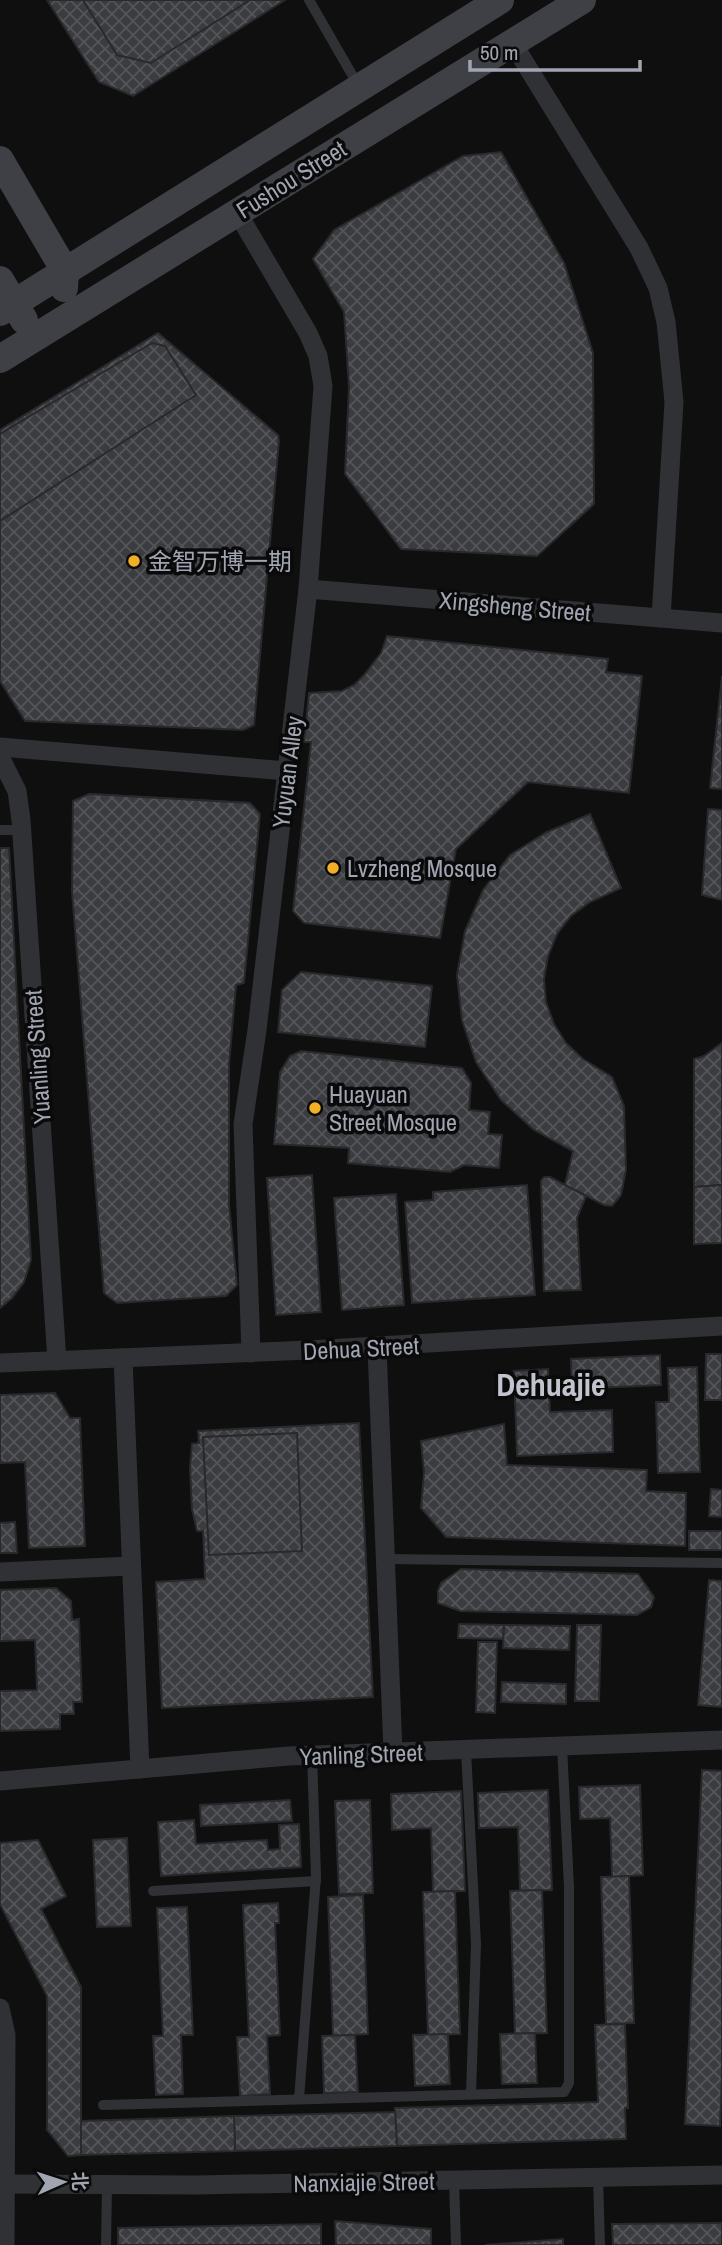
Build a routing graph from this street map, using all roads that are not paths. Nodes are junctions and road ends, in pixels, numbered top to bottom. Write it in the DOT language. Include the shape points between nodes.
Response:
graph roads {
  1 [pos="309,0"];
  2 [pos="500,0"];
  3 [pos="582,0"];
  4 [pos="512,41"];
  5 [pos="359,89"];
  6 [pos="0,160"];
  7 [pos="237,212"];
  8 [pos="65,271"];
  9 [pos="5,299"];
  10 [pos="63,319"];
  11 [pos="34,338"];
  12 [pos="0,359"];
  13 [pos="309,589"];
  14 [pos="661,618"];
  15 [pos="722,622"];
  16 [pos="0,747"];
  17 [pos="0,757"];
  18 [pos="287,771"];
  19 [pos="0,830"];
  20 [pos="22,830"];
  21 [pos="722,1326"];
  22 [pos="377,1347"];
  23 [pos="251,1353"];
  24 [pos="124,1358"];
  25 [pos="57,1361"];
  26 [pos="0,1363"];
  27 [pos="386,1559"];
  28 [pos="722,1563"];
  29 [pos="131,1566"];
  30 [pos="0,1572"];
  31 [pos="722,1740"];
  32 [pos="562,1746"];
  33 [pos="466,1750"];
  34 [pos="393,1752"];
  35 [pos="312,1755"];
  36 [pos="141,1769"];
  37 [pos="0,1781"];
  38 [pos="316,1881"];
  39 [pos="153,1891"];
  40 [pos="0,2008"];
  41 [pos="471,2094"];
  42 [pos="299,2099"];
  43 [pos="103,2105"];
  44 [pos="722,2175"];
  45 [pos="598,2177"];
  46 [pos="454,2180"];
  47 [pos="107,2185"];
  48 [pos="4,2192"];
  49 [pos="5,2245"];
  50 [pos="106,2245"];
  51 [pos="456,2245"];
  52 [pos="600,2245"];
  1 -- 5 [label="lane"];
  2 -- 5 [label="main road, Fushou Street"];
  3 -- 4 [label="main road, Fushou Street"];
  4 -- 7 [label="main road, Fushou Street"];
  4 -- 14 [label="street" via="639,248 658,288 674,401"];
  5 -- 8 [label="main road, Fushou Street"];
  6 -- 8 [label="main road"];
  7 -- 10 [label="main road, Fushou Street"];
  7 -- 13 [label="street, Yuyuan Alley" via="318,356 323,386"];
  8 -- 9 [label="main road, Fushou Street"];
  8 -- 10 [label="main road"];
  9 -- 11 [label="main road"];
  10 -- 11 [label="main road, Fushou Street"];
  11 -- 12 [label="main road, Fushou Street"];
  13 -- 14 [label="street, Xingsheng Street"];
  13 -- 18 [label="street, Yuyuan Alley"];
  14 -- 15 [label="street, Xingsheng Street"];
  16 -- 18 [label="street"];
  17 -- 20 [label="street, Yuanling Street" via="17,791"];
  18 -- 23 [label="street, Yuyuan Alley" via="243,1124"];
  19 -- 20 [label="lane"];
  20 -- 25 [label="street, Yuanling Street"];
  21 -- 22 [label="street, Dehua Street"];
  22 -- 23 [label="street, Dehua Street"];
  22 -- 27 [label="street"];
  23 -- 24 [label="street, Dehua Street"];
  24 -- 25 [label="street, Dehua Street"];
  24 -- 29 [label="street"];
  25 -- 26 [label="street, Dehua Street"];
  27 -- 28 [label="lane"];
  27 -- 34 [label="street"];
  29 -- 30 [label="street"];
  29 -- 36 [label="street"];
  31 -- 32 [label="street, Yanling Street"];
  32 -- 33 [label="street, Yanling Street"];
  32 -- 41 [label="lane" via="569,1887 569,2082 564,2092"];
  33 -- 34 [label="street, Yanling Street"];
  33 -- 41 [label="lane" via="476,1944"];
  34 -- 35 [label="street, Yanling Street"];
  35 -- 36 [label="street, Yanling Street"];
  35 -- 38 [label="lane"];
  36 -- 37 [label="street, Yanling Street"];
  38 -- 39 [label="lane"];
  38 -- 42 [label="lane"];
  40 -- 48 [label="street" via="6,2035"];
  41 -- 42 [label="lane"];
  42 -- 43 [label="lane"];
  44 -- 45 [label="street, Nanxiajie Street"];
  45 -- 46 [label="street, Nanxiajie Street"];
  45 -- 52 [label="lane"];
  46 -- 47 [label="street, Nanxiajie Street"];
  46 -- 51 [label="lane"];
  47 -- 48 [label="street, Nanxiajie Street"];
  47 -- 50 [label="lane"];
  48 -- 49 [label="street"];
}
